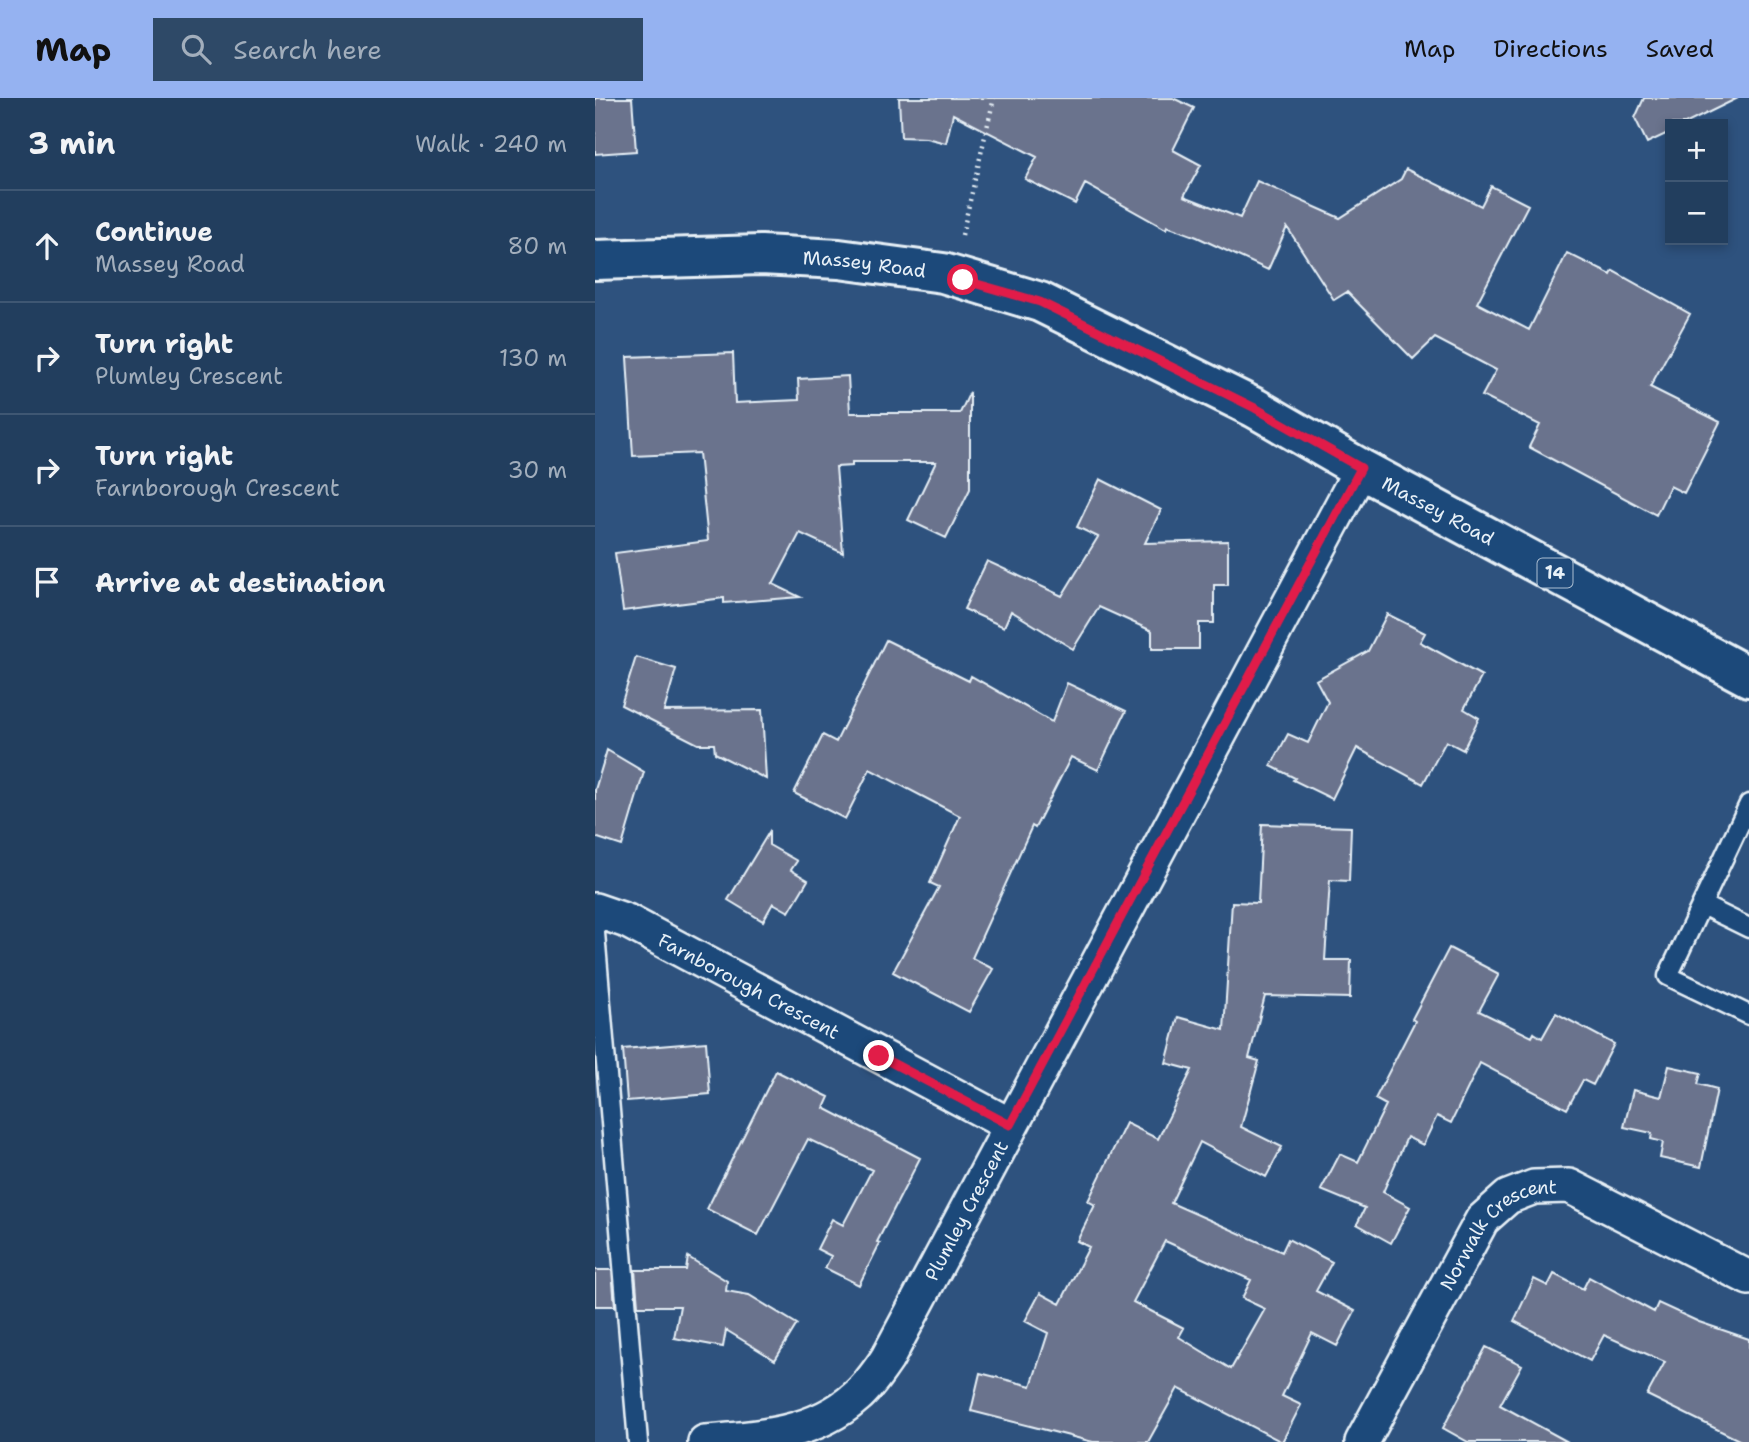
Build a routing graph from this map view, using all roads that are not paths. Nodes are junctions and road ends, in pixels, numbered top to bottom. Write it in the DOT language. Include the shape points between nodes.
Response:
graph roads {
  1 [pos="595,260"];
  2 [pos="1361,468"];
  3 [pos="1749,677"];
  4 [pos="1749,804"];
  5 [pos="1702,905"];
  6 [pos="595,911"];
  7 [pos="1749,928"];
  8 [pos="595,933"];
  9 [pos="1749,1015"];
  10 [pos="1010,1125"];
  11 [pos="1749,1278"];
  12 [pos="638,1442"];
  13 [pos="705,1442"];
  14 [pos="1362,1442"];
  1 -- 2 [label="main road, Massey Road / 14" via="761,255 839,259 943,273 1040,302 1255,408"];
  2 -- 3 [label="main road, Massey Road / 14"];
  2 -- 10 [label="street, Plumley Crescent"];
  4 -- 5 [label="lane"];
  5 -- 7 [label="lane"];
  5 -- 9 [label="lane" via="1668,976"];
  6 -- 10 [label="street, Farnborough Crescent" via="627,921"];
  8 -- 12 [label="lane"];
  10 -- 13 [label="street, Plumley Crescent" via="894,1348 857,1397 823,1420 801,1428"];
  11 -- 14 [label="street, Norwalk Crescent" via="1569,1186 1534,1187 1508,1197 1482,1220"];
}
